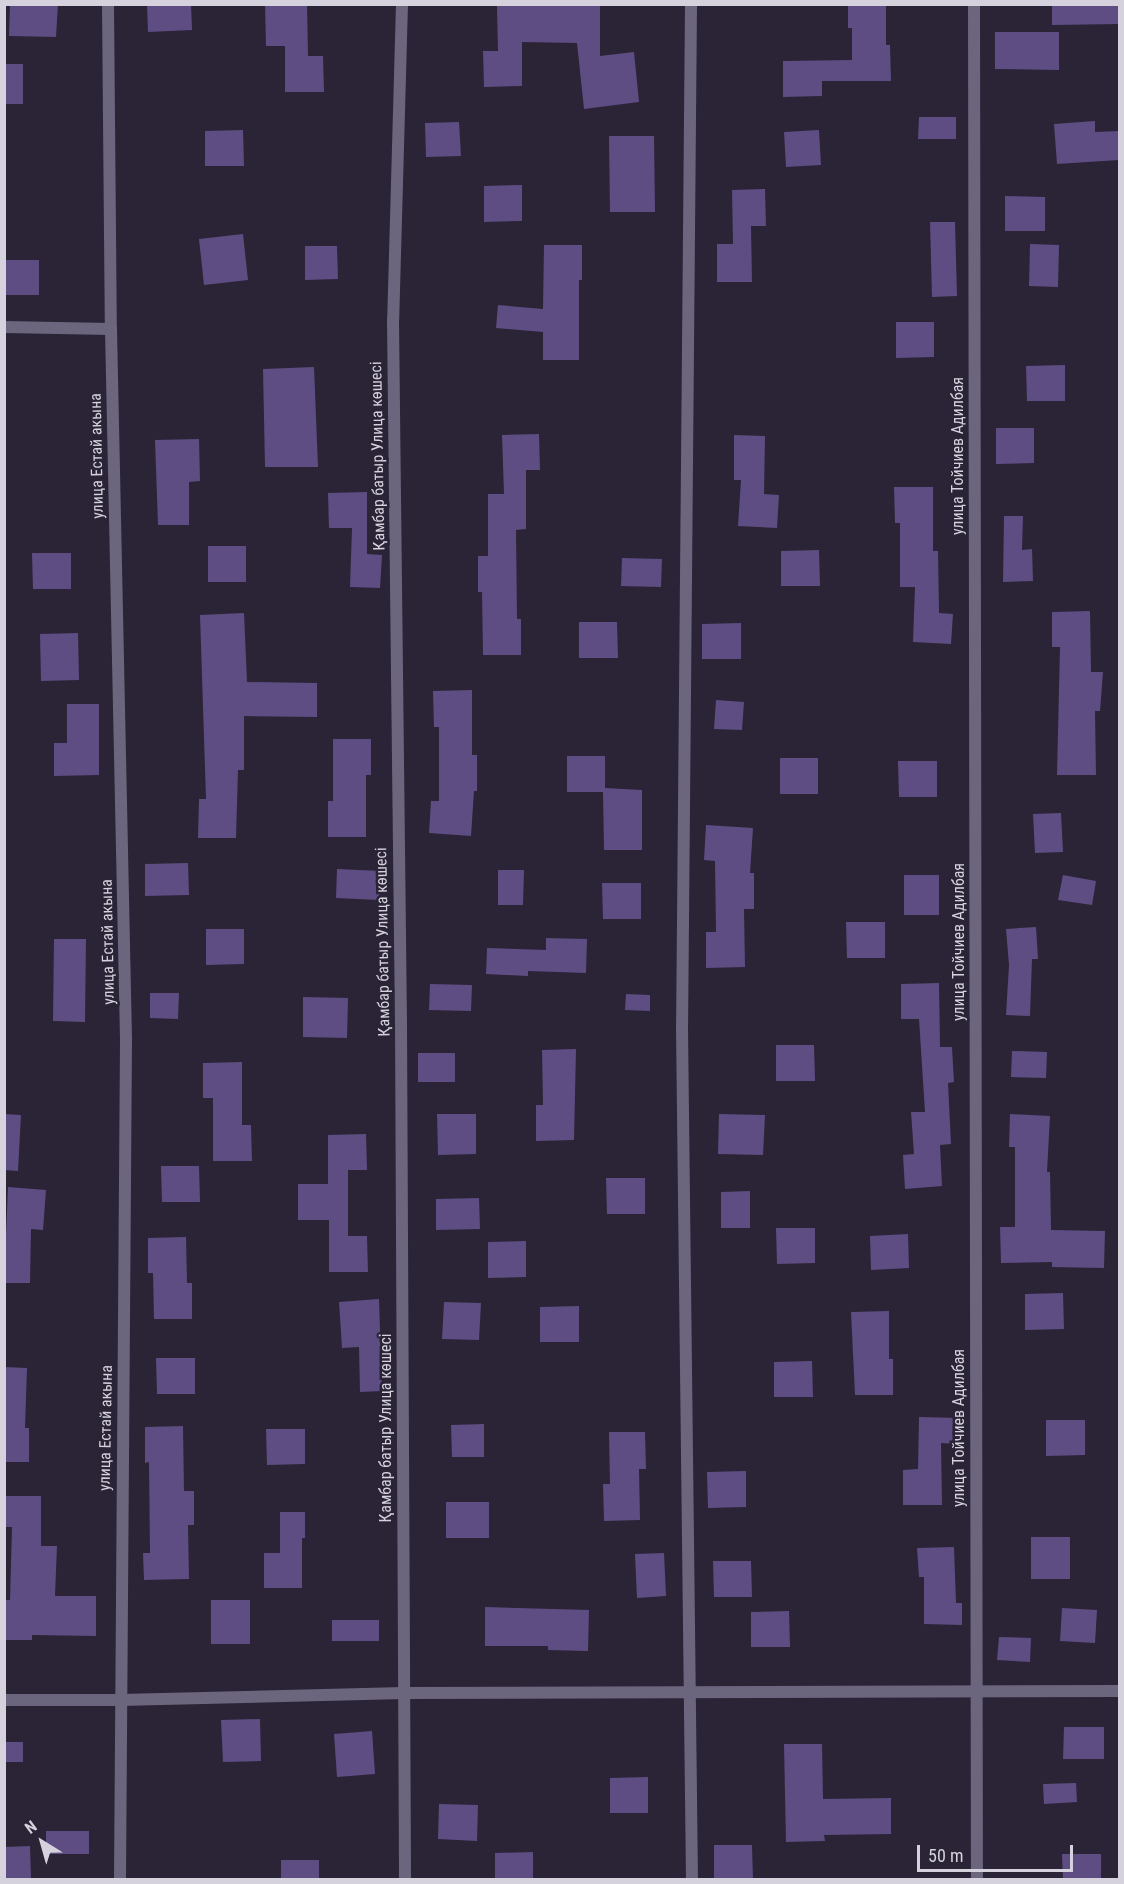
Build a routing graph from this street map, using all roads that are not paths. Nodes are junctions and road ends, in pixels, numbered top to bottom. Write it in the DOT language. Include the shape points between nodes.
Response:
graph roads {
  1 [pos="108,4"];
  2 [pos="402,4"];
  3 [pos="691,4"];
  4 [pos="974,4"];
  5 [pos="4,327"];
  6 [pos="111,329"];
  7 [pos="1119,1691"];
  8 [pos="404,1692"];
  9 [pos="690,1693"];
  10 [pos="976,1693"];
  11 [pos="4,1700"];
  12 [pos="120,1700"];
  13 [pos="120,1880"];
  14 [pos="405,1880"];
  15 [pos="692,1880"];
  16 [pos="977,1880"];
  1 -- 6 [label="street, улица Естай акына"];
  2 -- 8 [label="street, Қамбар батыр Улица көшесі" via="393,320"];
  3 -- 9 [label="street" via="682,1027"];
  4 -- 10 [label="street, улица Тойчиев Адилбая"];
  5 -- 6 [label="street"];
  6 -- 12 [label="street, улица Естай акына" via="126,1040"];
  7 -- 10 [label="street"];
  8 -- 9 [label="street"];
  8 -- 12 [label="street"];
  8 -- 14 [label="street, Қамбар батыр Улица көшесі"];
  9 -- 10 [label="street"];
  9 -- 15 [label="street"];
  10 -- 16 [label="street, улица Тойчиев Адилбая"];
  11 -- 12 [label="street"];
  12 -- 13 [label="street, улица Естай акына"];
}
